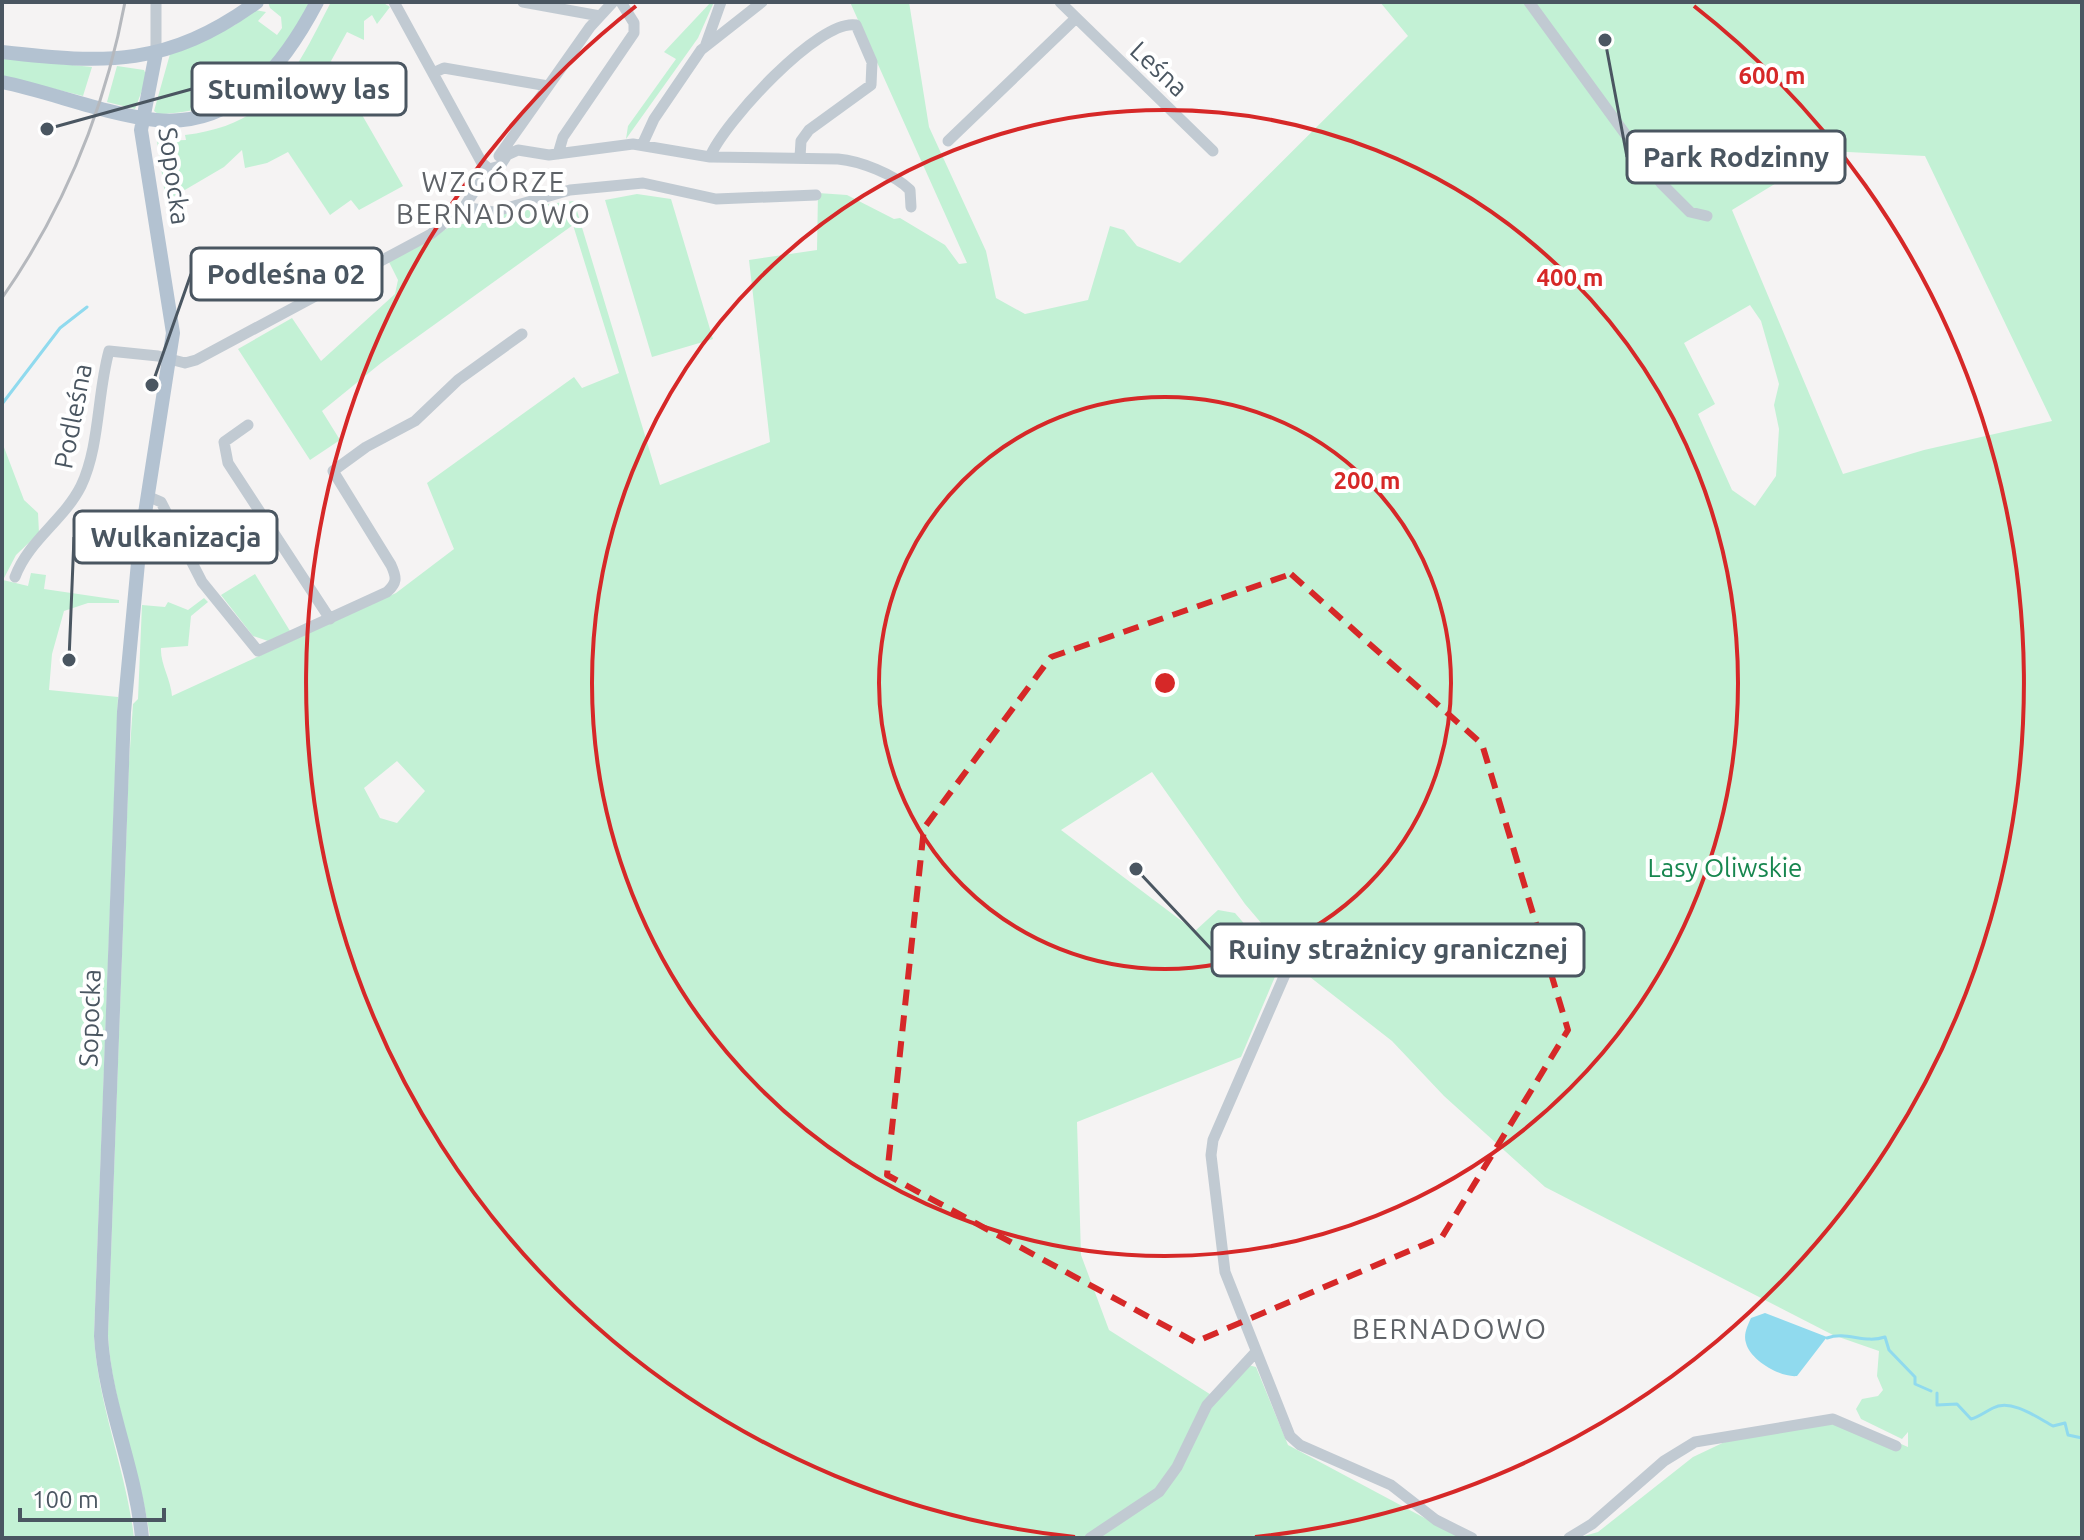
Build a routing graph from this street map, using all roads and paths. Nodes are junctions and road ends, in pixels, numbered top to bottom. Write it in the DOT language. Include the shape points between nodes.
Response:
graph roads {
  1 [pos="156,2"];
  2 [pos="257,2"];
  3 [pos="317,2"];
  4 [pos="394,2"];
  5 [pos="523,2"];
  6 [pos="613,2"];
  7 [pos="621,2"];
  8 [pos="721,2"];
  9 [pos="762,2"];
  10 [pos="1060,2"];
  11 [pos="1529,2"];
  12 [pos="600,16"];
  13 [pos="1075,19"];
  14 [pos="706,45"];
  15 [pos="2,52"];
  16 [pos="148,55"];
  17 [pos="433,73"];
  18 [pos="2,82"];
  19 [pos="548,86"];
  20 [pos="142,117"];
  21 [pos="948,141"];
  22 [pos="643,143"];
  23 [pos="1213,151"];
  24 [pos="558,154"];
  25 [pos="710,157"];
  26 [pos="800,157"];
  27 [pos="489,169"];
  28 [pos="816,195"];
  29 [pos="464,207"];
  30 [pos="911,207"];
  31 [pos="1707,216"];
  32 [pos="522,334"];
  33 [pos="169,360"];
  34 [pos="248,425"];
  35 [pos="147,496"];
  36 [pos="15,577"];
  37 [pos="330,619"];
  38 [pos="1293,956"];
  39 [pos="1254,1354"];
  40 [pos="1896,1446"];
  41 [pos="142,1538"];
  42 [pos="1090,1538"];
  43 [pos="1472,1538"];
  44 [pos="1569,1538"];
  1 -- 16 [label="street"];
  2 -- 16 [label="main road" via="201,37"];
  3 -- 20 [label="main road" via="280,64 250,93 200,116"];
  4 -- 17 [label="street"];
  5 -- 12 [label="street"];
  6 -- 12 [label="street"];
  7 -- 24 [label="street" via="634,33 563,137"];
  8 -- 14 [label="street"];
  9 -- 14 [label="street"];
  10 -- 13 [label="street, Leśna"];
  11 -- 31 [label="street" via="1661,183 1690,212"];
  12 -- 19 [label="street"];
  13 -- 21 [label="street"];
  13 -- 23 [label="street, Leśna"];
  14 -- 22 [label="street"];
  15 -- 16 [label="main road" via="81,61"];
  16 -- 20 [label="main road, Sopocka"];
  17 -- 19 [label="street" via="444,68"];
  17 -- 27 [label="street"];
  18 -- 20 [label="main road"];
  19 -- 27 [label="street"];
  20 -- 33 [label="main road, Sopocka" via="172,314"];
  22 -- 24 [label="street"];
  22 -- 25 [label="street"];
  24 -- 27 [label="street" via="518,150"];
  25 -- 26 [label="street"];
  25 -- 26 [label="street" via="743,108 774,75 841,25 856,25 872,62 871,85 809,130 801,141"];
  26 -- 30 [label="street" via="852,160 902,182 910,190"];
  27 -- 29 [label="street"];
  28 -- 29 [label="street" via="707,198 643,183 570,190 493,212"];
  29 -- 33 [label="street" via="431,234 196,360"];
  32 -- 37 [label="street" via="458,380 415,421 333,471 396,579 387,592"];
  33 -- 35 [label="main road, Sopocka"];
  33 -- 36 [label="street, Podleśna" via="109,351 83,482 59,521 29,550"];
  34 -- 37 [label="street" via="224,442 228,463"];
  35 -- 37 [label="street" via="161,502 202,582 258,651"];
  35 -- 41 [label="main road, Sopocka" via="123,732 101,1336 107,1392"];
  38 -- 39 [label="street" via="1218,1124 1211,1155 1225,1272"];
  39 -- 42 [label="street" via="1207,1405 1159,1492"];
  39 -- 43 [label="street" via="1283,1425 1300,1445 1391,1485 1436,1520"];
  40 -- 44 [label="street" via="1833,1419 1695,1442"];
}
